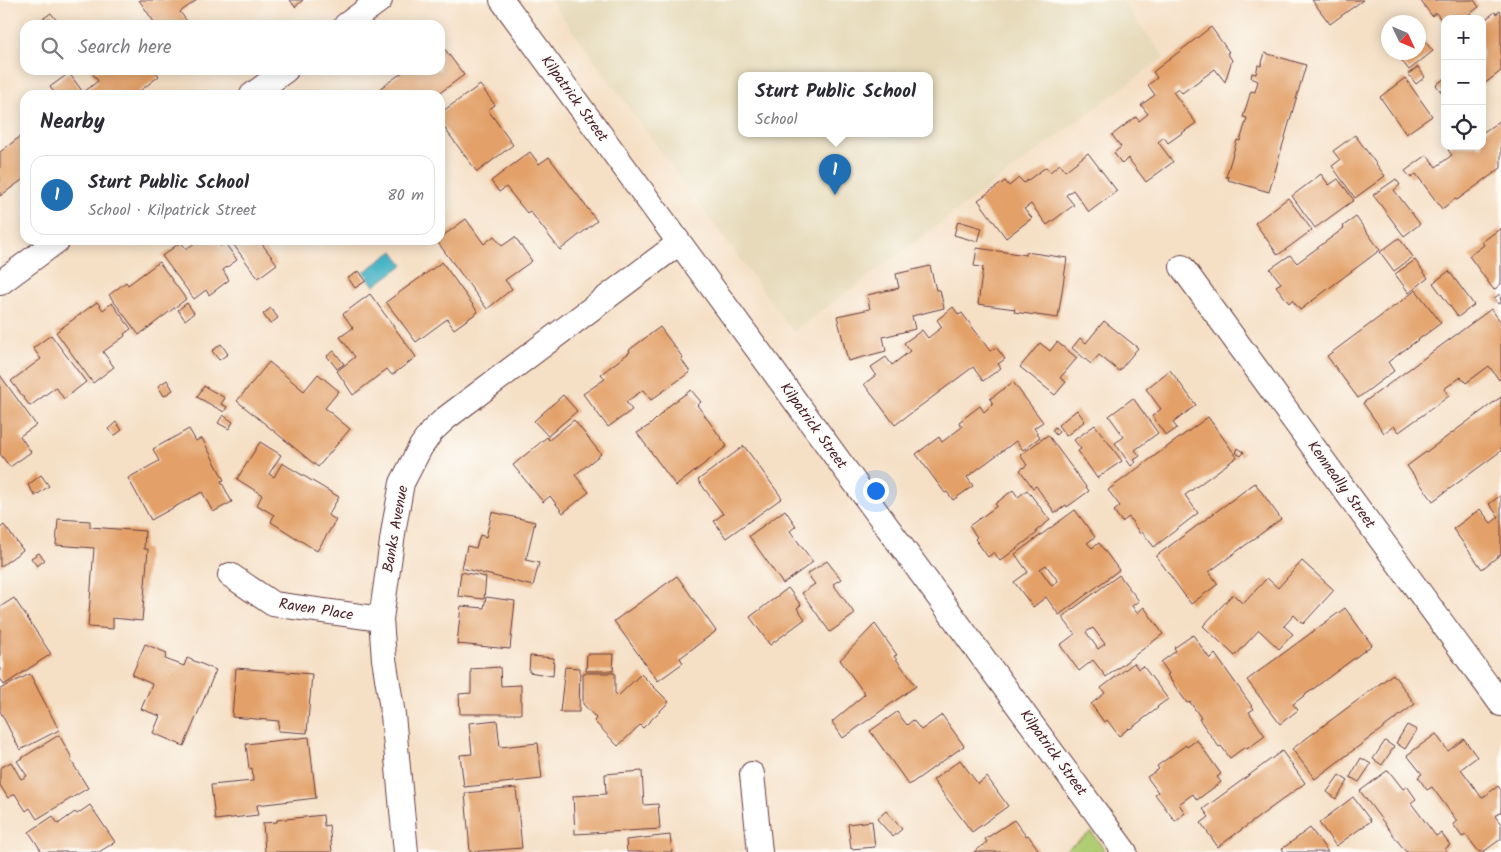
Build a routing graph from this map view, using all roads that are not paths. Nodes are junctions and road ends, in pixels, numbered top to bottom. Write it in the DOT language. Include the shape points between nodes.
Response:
graph roads {
  1 [pos="380,0"];
  2 [pos="502,0"];
  3 [pos="353,20"];
  4 [pos="279,75"];
  5 [pos="259,90"];
  6 [pos="679,244"];
  7 [pos="51,245"];
  8 [pos="1182,267"];
  9 [pos="0,283"];
  10 [pos="230,575"];
  11 [pos="381,619"];
  12 [pos="1501,704"];
  13 [pos="752,774"];
  14 [pos="406,852"];
  15 [pos="760,852"];
  16 [pos="1125,852"];
  1 -- 3 [label="street"];
  2 -- 6 [label="street, Kilpatrick Street"];
  4 -- 5 [label="street"];
  6 -- 11 [label="street, Banks Avenue" via="432,431 402,484"];
  6 -- 16 [label="street, Kilpatrick Street"];
  7 -- 9 [label="street"];
  8 -- 12 [label="street, Kenneally Street"];
  10 -- 11 [label="street, Raven Place" via="273,604"];
  11 -- 14 [label="street, Banks Avenue"];
  13 -- 15 [label="street"];
}
